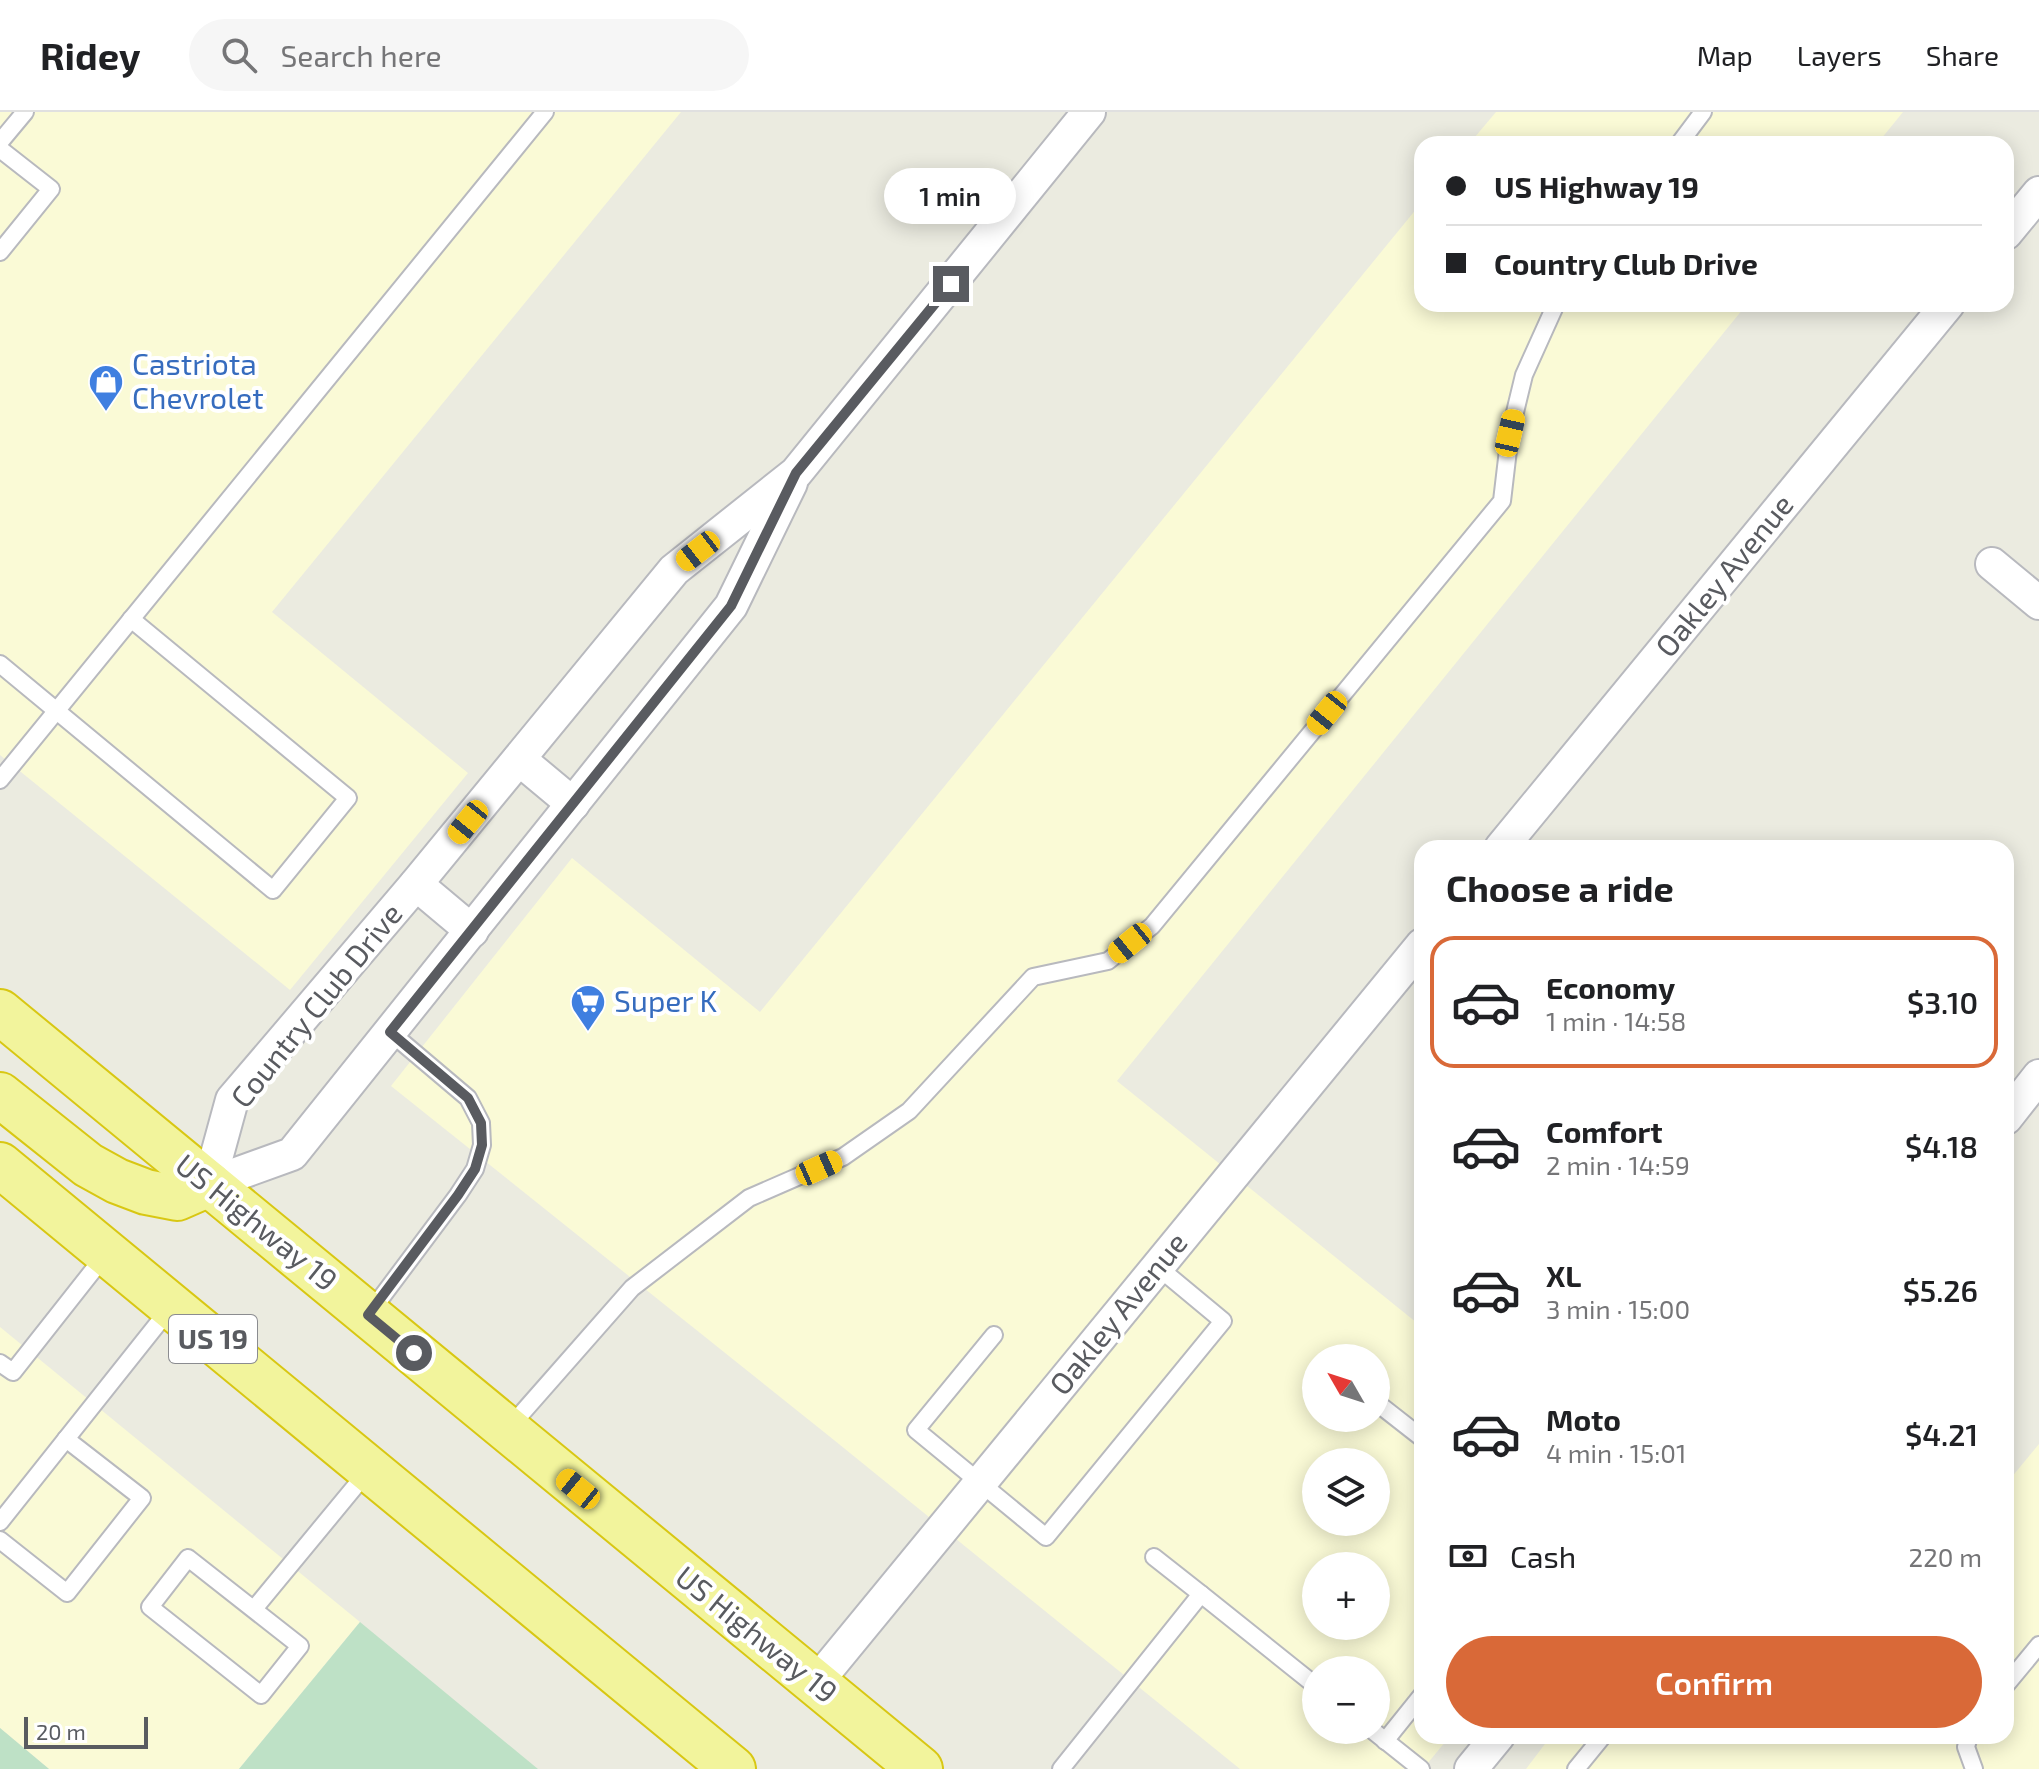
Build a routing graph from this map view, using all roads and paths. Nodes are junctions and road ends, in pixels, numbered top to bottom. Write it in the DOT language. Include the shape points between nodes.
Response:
graph roads {
  1 [pos="25,112"];
  2 [pos="545,112"];
  3 [pos="1089,112"];
  4 [pos="1703,112"];
  5 [pos="1685,136"];
  6 [pos="0,142"];
  7 [pos="0,149"];
  8 [pos="2039,193"];
  9 [pos="2014,223"];
  10 [pos="0,252"];
  11 [pos="1552,312"];
  12 [pos="1941,312"];
  13 [pos="796,473"];
  14 [pos="1992,564"];
  15 [pos="2039,603"];
  16 [pos="131,619"];
  17 [pos="0,664"];
  18 [pos="57,711"];
  19 [pos="519,759"];
  20 [pos="0,780"];
  21 [pos="573,804"];
  22 [pos="1508,840"];
  23 [pos="416,884"];
  24 [pos="472,931"];
  25 [pos="1414,955"];
  26 [pos="0,1012"];
  27 [pos="390,1032"];
  28 [pos="2039,1076"];
  29 [pos="0,1095"];
  30 [pos="2014,1108"];
  31 [pos="0,1165"];
  32 [pos="209,1184"];
  33 [pos="107,1253"];
  34 [pos="1158,1267"];
  35 [pos="172,1306"];
  36 [pos="368,1315"];
  37 [pos="994,1335"];
  38 [pos="0,1363"];
  39 [pos="1390,1413"];
  40 [pos="507,1430"];
  41 [pos="1414,1432"];
  42 [pos="66,1439"];
  43 [pos="369,1469"];
  44 [pos="980,1483"];
  45 [pos="0,1522"];
  46 [pos="0,1540"];
  47 [pos="1154,1557"];
  48 [pos="1201,1594"];
  49 [pos="254,1609"];
  50 [pos="2039,1645"];
  51 [pos="1302,1675"];
  52 [pos="2014,1675"];
  53 [pos="815,1684"];
  54 [pos="1414,1705"];
  55 [pos="1390,1735"];
  56 [pos="1389,1744"];
  57 [pos="1491,1744"];
  58 [pos="1596,1744"];
  59 [pos="1967,1744"];
  60 [pos="733,1769"];
  61 [pos="920,1769"];
  62 [pos="1061,1769"];
  63 [pos="1421,1769"];
  64 [pos="1471,1769"];
  65 [pos="1576,1769"];
  66 [pos="1974,1769"];
  1 -- 6 [label="lane"];
  2 -- 16 [label="lane"];
  3 -- 13 [label="street, Country Club Drive"];
  4 -- 5 [label="lane"];
  7 -- 10 [label="lane" via="51,189"];
  8 -- 9 [label="street"];
  11 -- 40 [label="lane" via="1524,375 1502,501 1152,926 1108,961 1033,977 909,1111 843,1157 749,1198 632,1288"];
  12 -- 22 [label="street, Oakley Avenue"];
  13 -- 19 [label="street, Country Club Drive" via="674,570"];
  13 -- 21 [label="street, Country Club Drive" via="731,606"];
  14 -- 15 [label="street"];
  16 -- 18 [label="lane"];
  16 -- 18 [label="lane" via="348,798 273,890"];
  17 -- 18 [label="lane"];
  18 -- 20 [label="lane"];
  19 -- 21 [label="street"];
  19 -- 23 [label="street, Country Club Drive"];
  21 -- 24 [label="street, Country Club Drive"];
  23 -- 24 [label="street"];
  23 -- 32 [label="street, Country Club Drive" via="232,1100"];
  24 -- 27 [label="street, Country Club Drive"];
  25 -- 34 [label="street, Oakley Avenue"];
  26 -- 32 [label="highway, US Highway 19"];
  27 -- 32 [label="street, Country Club Drive" via="292,1154"];
  27 -- 36 [label="lane" via="468,1098 481,1123 482,1145 475,1169 458,1195"];
  28 -- 30 [label="street"];
  29 -- 32 [label="highway" via="88,1165 117,1181 177,1198"];
  31 -- 33 [label="highway, US 19"];
  32 -- 36 [label="highway, US Highway 19"];
  33 -- 35 [label="highway, US 19"];
  33 -- 38 [label="lane" via="13,1372"];
  34 -- 44 [label="street, Oakley Avenue"];
  34 -- 44 [label="lane" via="1223,1321 1046,1537"];
  35 -- 42 [label="lane"];
  35 -- 43 [label="highway, US 19"];
  36 -- 40 [label="highway, US Highway 19"];
  37 -- 44 [label="lane" via="916,1430"];
  39 -- 41 [label="lane"];
  40 -- 53 [label="highway, US Highway 19"];
  42 -- 45 [label="lane"];
  42 -- 46 [label="lane" via="142,1498 67,1593"];
  43 -- 49 [label="lane"];
  43 -- 60 [label="highway, US 19"];
  44 -- 53 [label="street, Oakley Avenue"];
  47 -- 48 [label="lane"];
  48 -- 51 [label="lane"];
  48 -- 62 [label="lane"];
  49 -- 49 [label="lane" via="300,1646 261,1695 150,1607 188,1558"];
  50 -- 52 [label="lane"];
  53 -- 61 [label="highway, US Highway 19"];
  54 -- 55 [label="lane"];
  56 -- 63 [label="lane"];
  57 -- 64 [label="street"];
  58 -- 65 [label="lane"];
  59 -- 66 [label="lane"];
}
